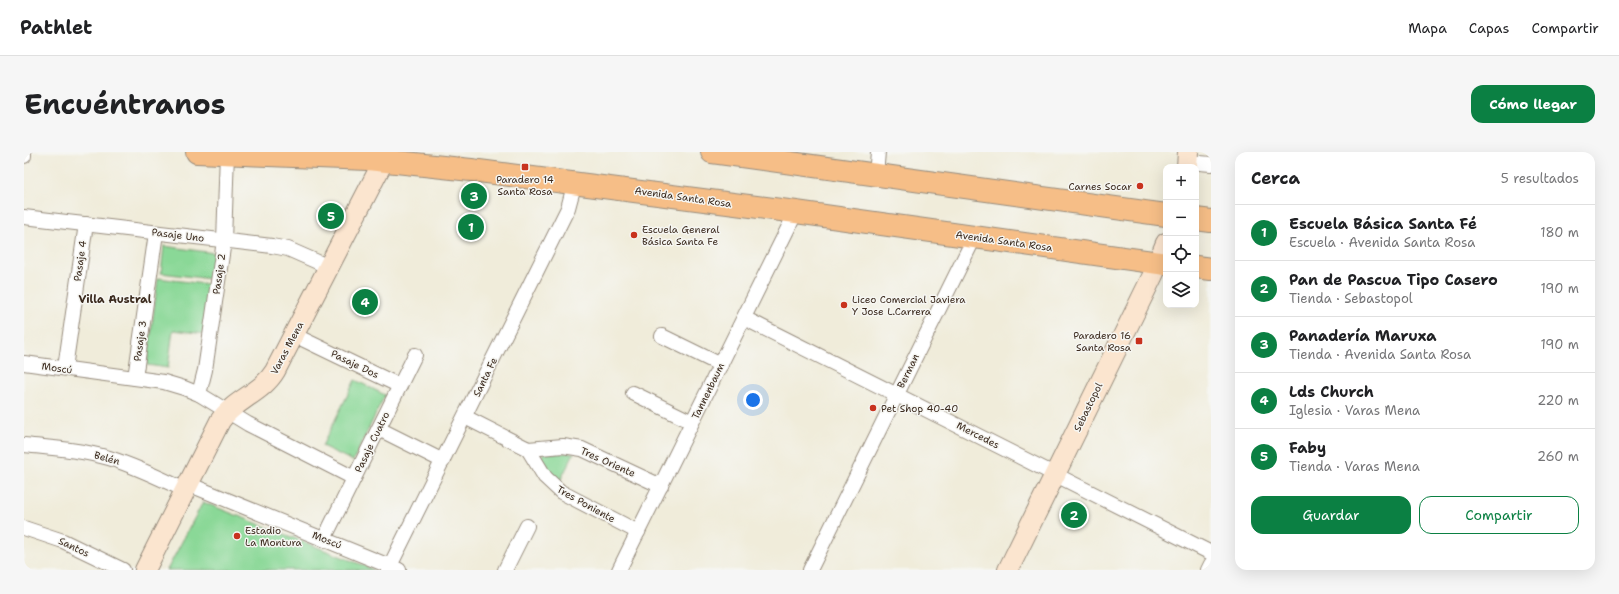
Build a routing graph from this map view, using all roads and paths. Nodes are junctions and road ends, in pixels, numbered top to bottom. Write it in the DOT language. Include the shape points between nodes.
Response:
graph roads {
  1 [pos="24,152"];
  2 [pos="197,152"];
  3 [pos="712,152"];
  4 [pos="878,152"];
  5 [pos="227,153"];
  6 [pos="743,154"];
  7 [pos="24,156"];
  8 [pos="385,156"];
  9 [pos="1188,160"];
  10 [pos="1211,164"];
  11 [pos="876,175"];
  12 [pos="575,182"];
  13 [pos="796,212"];
  14 [pos="1163,215"];
  15 [pos="24,217"];
  16 [pos="1199,219"];
  17 [pos="1211,221"];
  18 [pos="86,224"];
  19 [pos="156,233"];
  20 [pos="975,236"];
  21 [pos="224,241"];
  22 [pos="1163,260"];
  23 [pos="1163,262"];
  24 [pos="329,267"];
  25 [pos="1199,267"];
  26 [pos="1211,269"];
  27 [pos="744,318"];
  28 [pos="662,336"];
  29 [pos="302,339"];
  30 [pos="415,355"];
  31 [pos="24,363"];
  32 [pos="721,365"];
  33 [pos="65,368"];
  34 [pos="134,378"];
  35 [pos="400,386"];
  36 [pos="633,393"];
  37 [pos="199,394"];
  38 [pos="896,394"];
  39 [pos="227,412"];
  40 [pos="465,417"];
  41 [pos="692,422"];
  42 [pos="379,429"];
  43 [pos="24,444"];
  44 [pos="528,449"];
  45 [pos="443,461"];
  46 [pos="1060,477"];
  47 [pos="354,478"];
  48 [pos="661,486"];
  49 [pos="186,487"];
  50 [pos="527,526"];
  51 [pos="24,528"];
  52 [pos="638,532"];
  53 [pos="326,534"];
  54 [pos="1211,553"];
  55 [pos="1211,564"];
  56 [pos="392,569"];
  57 [pos="123,570"];
  58 [pos="145,570"];
  59 [pos="505,570"];
  60 [pos="619,570"];
  61 [pos="810,570"];
  62 [pos="1008,570"];
  63 [pos="1021,570"];
  64 [pos="1208,570"];
  1 -- 7 [label="street"];
  2 -- 5 [label="main road, Avenida Santa Rosa"];
  3 -- 6 [label="main road"];
  4 -- 11 [label="street"];
  5 -- 8 [label="main road, Avenida Santa Rosa"];
  5 -- 21 [label="street, Pasaje 2"];
  6 -- 11 [label="main road"];
  8 -- 12 [label="main road, Avenida Santa Rosa"];
  8 -- 24 [label="street, Varas Mena"];
  9 -- 10 [label="street"];
  11 -- 14 [label="main road"];
  12 -- 13 [label="main road, Avenida Santa Rosa"];
  12 -- 40 [label="street, Santa Fe" via="568,208"];
  13 -- 20 [label="main road, Avenida Santa Rosa"];
  13 -- 27 [label="street, Tannenbaum"];
  15 -- 18 [label="street, Pasaje Uno"];
  16 -- 17 [label="main road"];
  18 -- 19 [label="street, Pasaje Uno"];
  18 -- 33 [label="street, Pasaje 4"];
  19 -- 21 [label="street, Pasaje Uno"];
  19 -- 34 [label="street, Pasaje 3"];
  20 -- 22 [label="main road, Avenida Santa Rosa"];
  20 -- 38 [label="street, Berman"];
  21 -- 24 [label="street, Pasaje Uno" via="280,247"];
  21 -- 37 [label="street, Pasaje 2" via="205,370"];
  23 -- 46 [label="street, Sebastopol"];
  24 -- 29 [label="street, Varas Mena"];
  25 -- 26 [label="main road"];
  27 -- 32 [label="street, Tannenbaum"];
  27 -- 38 [label="street, Mercedes"];
  28 -- 32 [label="street"];
  29 -- 35 [label="street, Pasaje Dos"];
  29 -- 39 [label="street, Varas Mena" via="268,381"];
  30 -- 35 [label="street, Pasaje Cuatro"];
  31 -- 33 [label="street, Moscú"];
  32 -- 41 [label="street, Tannenbaum"];
  33 -- 34 [label="street, Moscú"];
  34 -- 37 [label="street, Moscú" via="174,385"];
  35 -- 42 [label="street, Pasaje Cuatro"];
  36 -- 41 [label="street"];
  37 -- 39 [label="street, Moscú"];
  38 -- 46 [label="street, Mercedes"];
  38 -- 61 [label="street, Berman"];
  39 -- 47 [label="street"];
  39 -- 49 [label="street, Varas Mena"];
  40 -- 44 [label="street"];
  40 -- 45 [label="street, Santa Fe"];
  41 -- 48 [label="street, Tannenbaum"];
  42 -- 45 [label="street"];
  42 -- 47 [label="street, Pasaje Cuatro"];
  43 -- 49 [label="street, Belén" via="108,458"];
  44 -- 48 [label="street, Tres Oriente" via="564,446 582,449"];
  44 -- 52 [label="street, Tres Poniente" via="545,477 561,492"];
  45 -- 56 [label="street, Santa Fe"];
  46 -- 54 [label="street, Mercedes"];
  46 -- 62 [label="street, Sebastopol"];
  46 -- 63 [label="street, Sebastopol"];
  47 -- 53 [label="street, Pasaje Cuatro"];
  48 -- 52 [label="street, Tannenbaum"];
  49 -- 53 [label="street, Moscú"];
  49 -- 58 [label="street, Varas Mena"];
  50 -- 59 [label="street"];
  51 -- 57 [label="street, Santos" via="63,541"];
  52 -- 60 [label="street, Tannenbaum"];
  53 -- 56 [label="street, Moscú"];
  55 -- 64 [label="street"];
}
